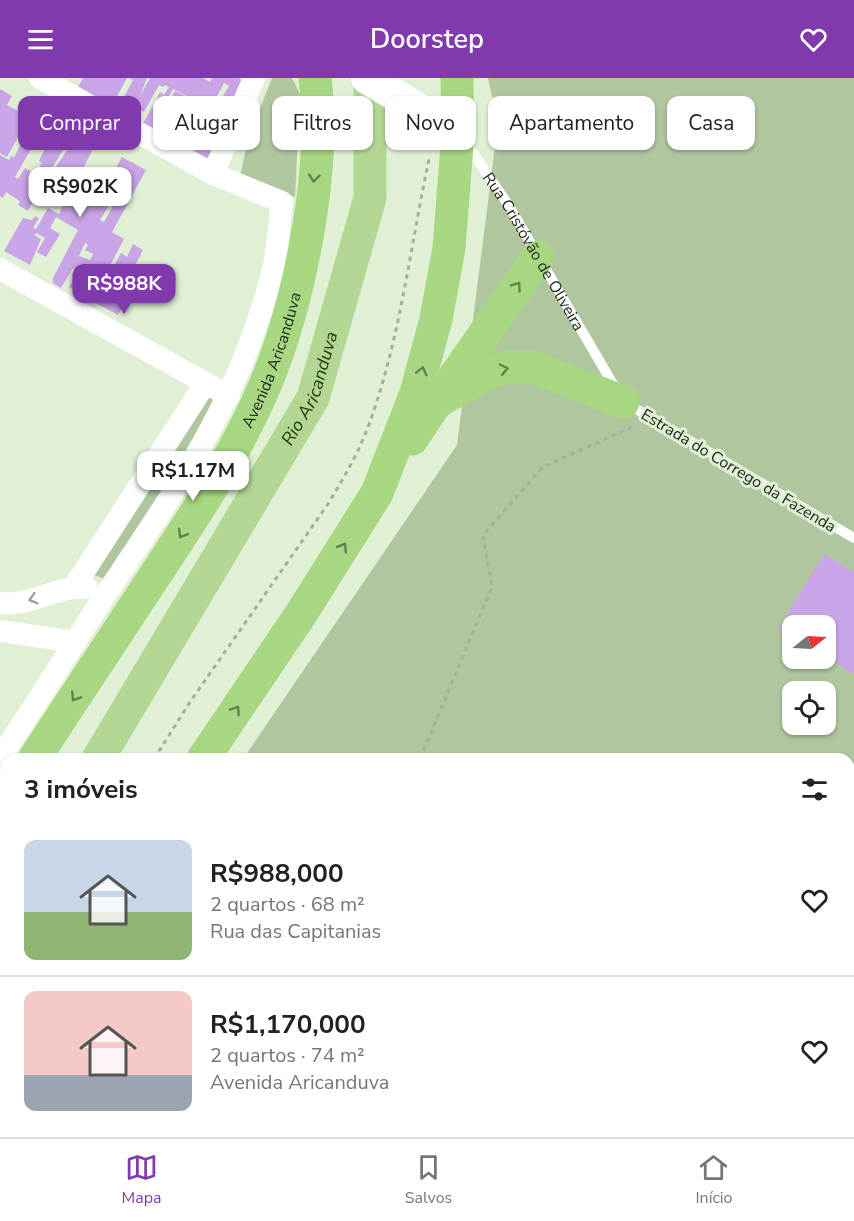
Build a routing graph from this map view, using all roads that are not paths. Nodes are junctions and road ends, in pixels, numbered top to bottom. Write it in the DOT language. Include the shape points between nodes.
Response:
graph roads {
  1 [pos="40,78"];
  2 [pos="254,78"];
  3 [pos="315,78"];
  4 [pos="368,78"];
  5 [pos="456,78"];
  6 [pos="397,96"];
  7 [pos="451,96"];
  8 [pos="444,150"];
  9 [pos="468,150"];
  10 [pos="213,174"];
  11 [pos="538,256"];
  12 [pos="0,269"];
  13 [pos="205,384"];
  14 [pos="229,396"];
  15 [pos="623,402"];
  16 [pos="436,403"];
  17 [pos="377,493"];
  18 [pos="854,538"];
  19 [pos="74,587"];
  20 [pos="105,596"];
  21 [pos="0,603"];
  22 [pos="0,632"];
  23 [pos="76,642"];
  24 [pos="3,753"];
  25 [pos="38,753"];
  26 [pos="207,753"];
  1 -- 10 [label="street"];
  2 -- 10 [label="street"];
  3 -- 25 [label="highway, Avenida Aricanduva, one-way" via="317,156 308,234 281,340 259,401 179,539"];
  4 -- 6 [label="street, Rua Cristóvão de Oliveira"];
  5 -- 7 [label="highway"];
  17 -- 8 [label="highway, one-way" via="417,393 436,319 449,248"];
  9 -- 11 [label="lane, Rua Cristóvão de Oliveira" via="483,165"];
  10 -- 14 [label="street" via="282,202 274,267"];
  11 -- 15 [label="lane, Rua Cristóvão de Oliveira"];
  16 -- 11 [label="highway, one-way"];
  12 -- 13 [label="street"];
  13 -- 14 [label="street"];
  13 -- 19 [label="street"];
  14 -- 20 [label="street" via="171,500"];
  16 -- 15 [label="highway, one-way" via="479,377 506,367 533,367"];
  15 -- 18 [label="lane, Estrada do Corrego da Fazenda"];
  16 -- 17 [label="highway"];
  26 -- 17 [label="highway, one-way"];
  19 -- 20 [label="street"];
  19 -- 21 [label="street, one-way" via="31,600"];
  20 -- 23 [label="street"];
  22 -- 23 [label="street"];
  23 -- 24 [label="street"];
}
